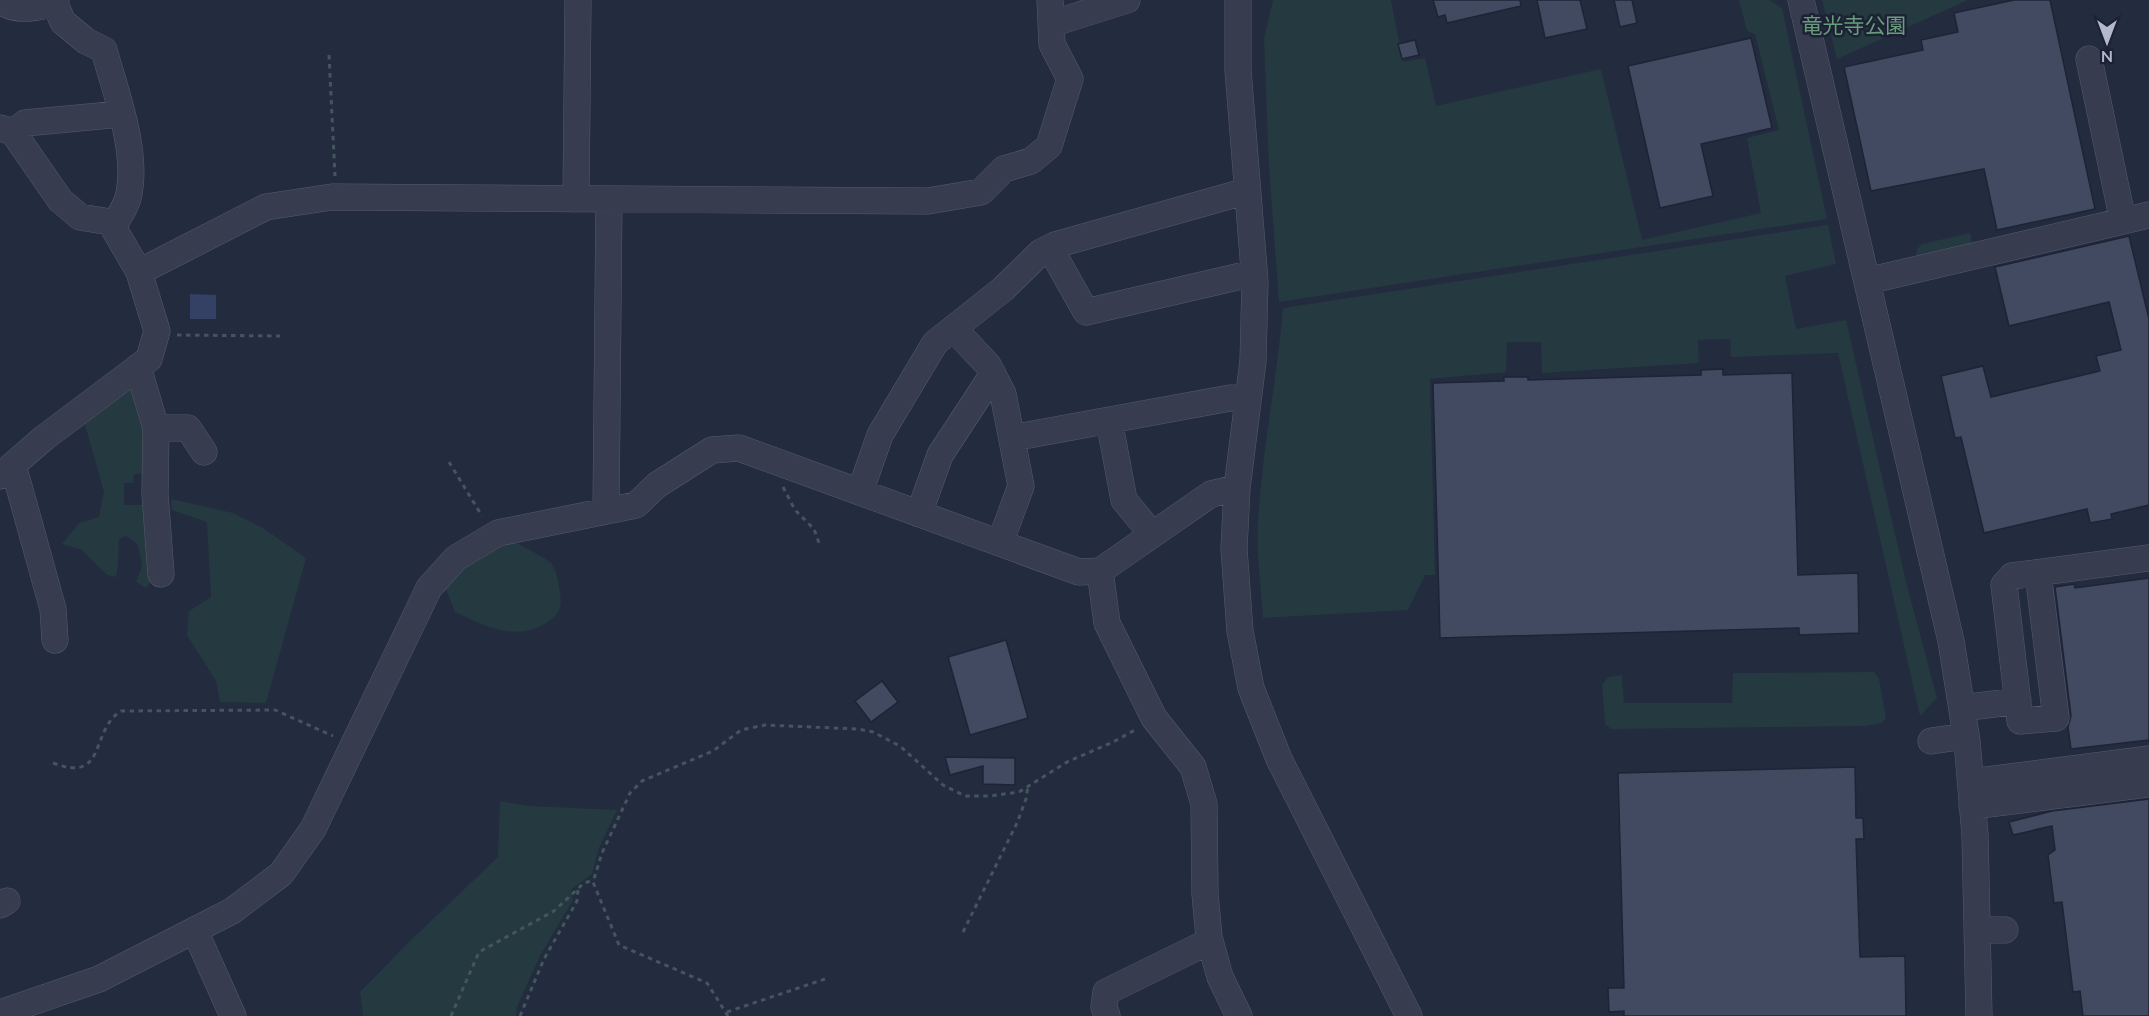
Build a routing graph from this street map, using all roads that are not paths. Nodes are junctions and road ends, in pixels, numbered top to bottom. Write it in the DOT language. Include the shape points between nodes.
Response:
graph roads {
  1 [pos="1,0"];
  2 [pos="578,0"];
  3 [pos="1127,0"];
  4 [pos="1238,0"];
  5 [pos="1801,0"];
  6 [pos="57,8"];
  7 [pos="1051,12"];
  8 [pos="2089,59"];
  9 [pos="121,114"];
  10 [pos="7,130"];
  11 [pos="1247,191"];
  12 [pos="576,199"];
  13 [pos="609,199"];
  14 [pos="2149,215"];
  15 [pos="2123,221"];
  16 [pos="113,227"];
  17 [pos="1054,255"];
  18 [pos="139,272"];
  19 [pos="1254,273"];
  20 [pos="1868,281"];
  21 [pos="963,332"];
  22 [pos="138,367"];
  23 [pos="993,374"];
  24 [pos="1248,399"];
  25 [pos="1109,420"];
  26 [pos="156,428"];
  27 [pos="1011,438"];
  28 [pos="204,452"];
  29 [pos="6,470"];
  30 [pos="1237,488"];
  31 [pos="860,492"];
  32 [pos="606,510"];
  33 [pos="919,514"];
  34 [pos="1152,534"];
  35 [pos="1000,543"];
  36 [pos="2149,558"];
  37 [pos="1100,571"];
  38 [pos="2038,573"];
  39 [pos="161,574"];
  40 [pos="55,640"];
  41 [pos="2018,701"];
  42 [pos="1962,708"];
  43 [pos="1966,736"];
  44 [pos="1931,741"];
  45 [pos="2149,759"];
  46 [pos="2149,784"];
  47 [pos="1972,794"];
  48 [pos="1977,930"];
  49 [pos="2005,930"];
  50 [pos="195,931"];
  51 [pos="1210,941"];
  52 [pos="0,1013"];
  53 [pos="233,1016"];
  54 [pos="1107,1016"];
  55 [pos="1239,1016"];
  56 [pos="1409,1016"];
  57 [pos="1979,1016"];
  1 -- 6 [label="street" via="6,5"];
  2 -- 12 [label="street"];
  3 -- 7 [label="street"];
  4 -- 11 [label="street" via="1238,70"];
  5 -- 20 [label="street"];
  6 -- 9 [label="street" via="86,41 104,50"];
  7 -- 13 [label="street" via="1052,44 1070,79 1049,146 1031,161 1004,169 981,192 928,201"];
  8 -- 15 [label="street"];
  9 -- 10 [label="street" via="25,123"];
  9 -- 16 [label="street" via="132,168 127,199"];
  10 -- 16 [label="street" via="60,200 80,217 110,222"];
  11 -- 19 [label="street"];
  11 -- 21 [label="street" via="1055,245 1041,252"];
  12 -- 13 [label="street"];
  12 -- 18 [label="street" via="336,197 266,207"];
  13 -- 32 [label="street"];
  14 -- 15 [label="street"];
  15 -- 20 [label="street"];
  16 -- 18 [label="street"];
  17 -- 19 [label="street" via="1086,312"];
  18 -- 22 [label="street" via="157,331 149,359"];
  19 -- 24 [label="street" via="1253,361"];
  20 -- 42 [label="street" via="1951,641"];
  21 -- 23 [label="street"];
  21 -- 31 [label="street" via="935,343 880,435"];
  22 -- 26 [label="street"];
  22 -- 29 [label="street"];
  23 -- 27 [label="street" via="1003,394"];
  23 -- 33 [label="street" via="940,455"];
  24 -- 25 [label="street" via="1230,398"];
  24 -- 30 [label="street"];
  25 -- 27 [label="street"];
  25 -- 34 [label="street" via="1124,501"];
  26 -- 28 [label="street" via="188,428"];
  26 -- 39 [label="street" via="154,494"];
  27 -- 35 [label="street" via="1021,486"];
  29 -- 40 [label="street" via="53,609"];
  30 -- 34 [label="street" via="1211,494"];
  30 -- 56 [label="street" via="1234,549 1240,631 1251,688 1279,759"];
  31 -- 32 [label="street" via="739,448 712,450 657,485 636,505"];
  31 -- 33 [label="street"];
  32 -- 50 [label="street" via="494,535 456,558 429,588 313,830 281,874 232,911"];
  33 -- 35 [label="street"];
  34 -- 37 [label="street"];
  35 -- 37 [label="street" via="1079,572"];
  36 -- 38 [label="street"];
  37 -- 51 [label="street" via="1107,623 1154,718 1192,767 1204,804"];
  38 -- 41 [label="street" via="2012,576 2004,585"];
  38 -- 41 [label="street" via="2056,718 2020,721"];
  41 -- 42 [label="street"];
  42 -- 43 [label="street"];
  43 -- 44 [label="street"];
  43 -- 47 [label="street"];
  45 -- 47 [label="street"];
  46 -- 47 [label="street"];
  47 -- 48 [label="street"];
  48 -- 49 [label="street"];
  48 -- 57 [label="street"];
  50 -- 52 [label="street" via="99,979"];
  50 -- 53 [label="street"];
  51 -- 54 [label="street" via="1106,992"];
  51 -- 55 [label="street" via="1220,977"];
}
